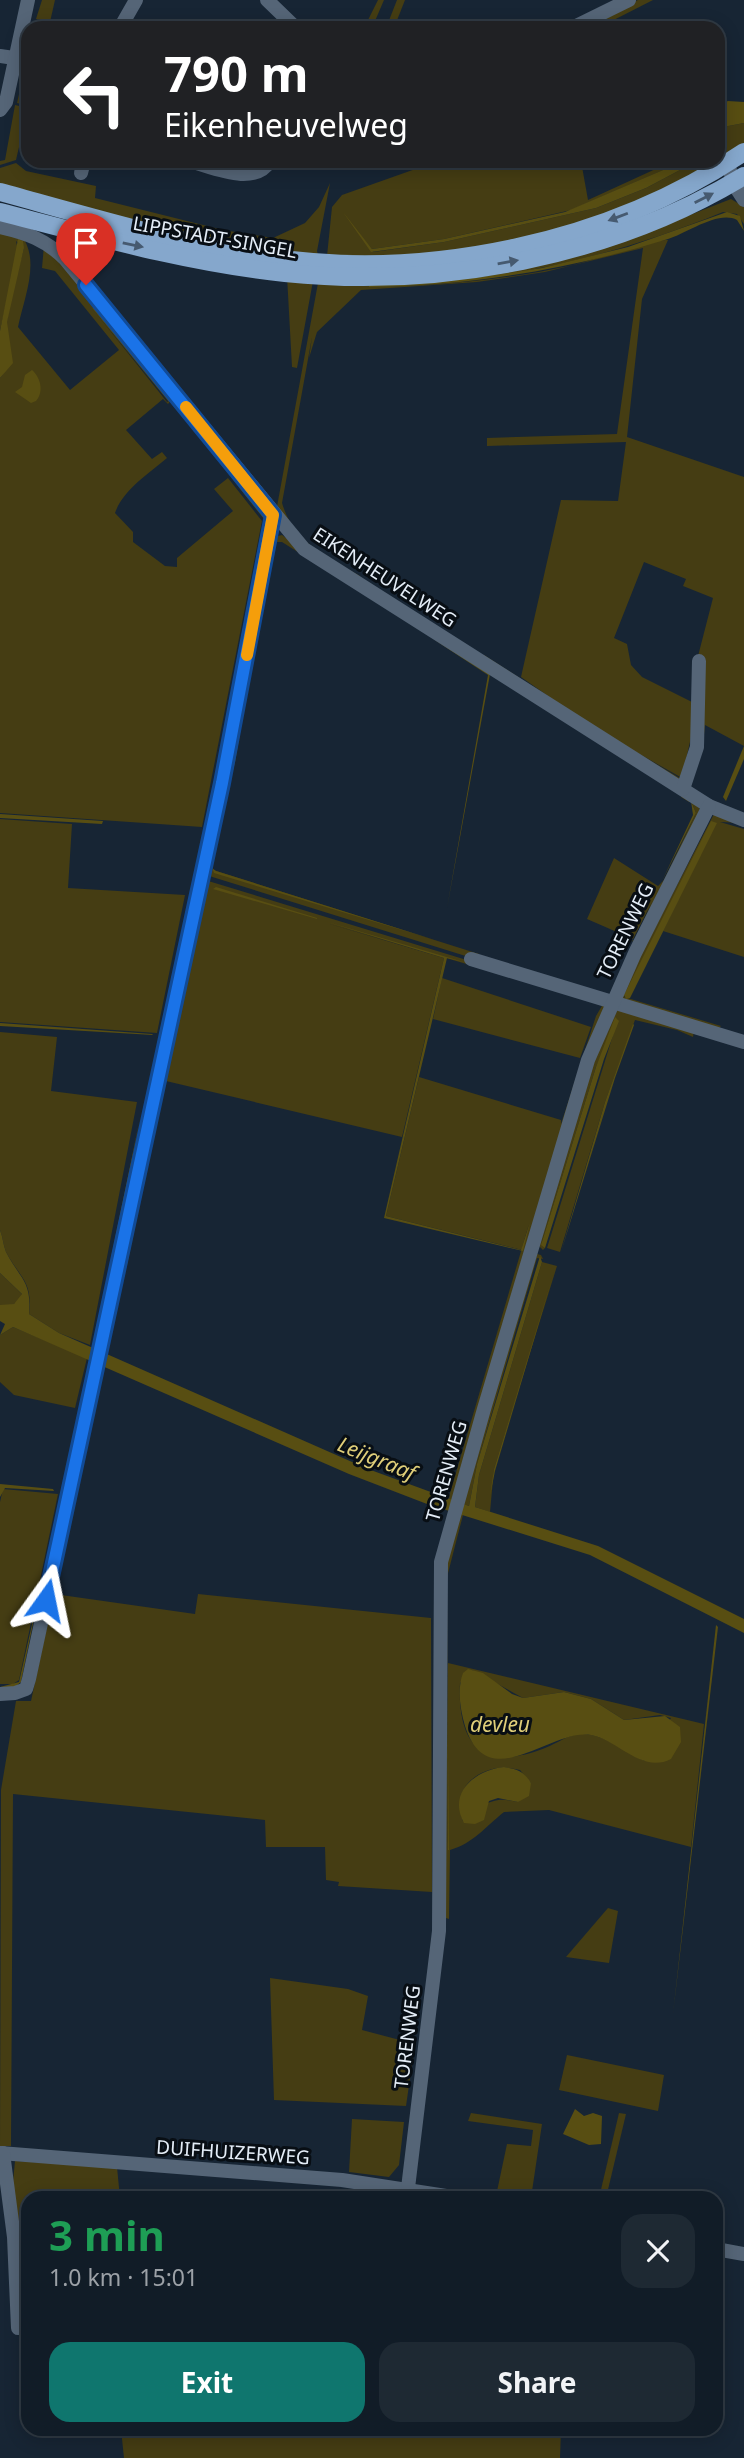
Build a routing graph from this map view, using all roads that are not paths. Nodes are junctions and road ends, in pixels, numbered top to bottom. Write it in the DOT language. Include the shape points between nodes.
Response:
graph roads {
  1 [pos="28,0"];
  2 [pos="136,0"];
  3 [pos="267,0"];
  4 [pos="629,0"];
  5 [pos="126,21"];
  6 [pos="289,21"];
  7 [pos="586,21"];
  8 [pos="7,57"];
  9 [pos="0,110"];
  10 [pos="744,152"];
  11 [pos="728,162"];
  12 [pos="725,164"];
  13 [pos="222,168"];
  14 [pos="264,168"];
  15 [pos="717,168"];
  16 [pos="741,178"];
  17 [pos="0,192"];
  18 [pos="744,200"];
  19 [pos="0,212"];
  20 [pos="0,227"];
  21 [pos="273,515"];
  22 [pos="699,661"];
  23 [pos="683,789"];
  24 [pos="709,806"];
  25 [pos="744,820"];
  26 [pos="471,959"];
  27 [pos="612,1002"];
  28 [pos="744,1042"];
  29 [pos="0,1694"];
  30 [pos="2,2153"];
  31 [pos="408,2188"];
  32 [pos="423,2191"];
  33 [pos="723,2250"];
  34 [pos="744,2254"];
  35 [pos="18,2328"];
  1 -- 8 [label="street"];
  2 -- 5 [label="street"];
  3 -- 6 [label="street"];
  4 -- 7 [label="street"];
  8 -- 9 [label="street" via="6,102"];
  10 -- 11 [label="main road, LIPPSTADT-SINGEL"];
  11 -- 12 [label="main road, LIPPSTADT-SINGEL, one-way"];
  11 -- 16 [label="street"];
  13 -- 14 [label="street" via="254,175"];
  15 -- 17 [label="main road, LIPPSTADT-SINGEL, one-way" via="654,202 572,232 455,257 378,264 292,260 215,248"];
  16 -- 18 [label="street"];
  19 -- 16 [label="main road, LIPPSTADT-SINGEL, one-way" via="245,268 322,275 407,274 477,267 570,249 662,217"];
  20 -- 21 [label="street, EIKENHEUVELWEG" via="33,235 65,259"];
  21 -- 23 [label="street, EIKENHEUVELWEG" via="304,549"];
  21 -- 29 [label="street" via="224,772 29,1679 26,1689"];
  22 -- 23 [label="street" via="697,747"];
  23 -- 24 [label="street, EIKENHEUVELWEG"];
  24 -- 25 [label="street, EIKENHEUVELWEG"];
  24 -- 27 [label="street, TORENWEG"];
  26 -- 27 [label="street"];
  27 -- 28 [label="street"];
  27 -- 31 [label="street, TORENWEG" via="588,1060 441,1562 439,1931"];
  30 -- 31 [label="street, DUIFHUIZERWEG"];
  30 -- 35 [label="street, DUIFHUIZERWEG" via="14,2237"];
  31 -- 32 [label="street, DUIFHUIZERWEG"];
  33 -- 34 [label="street"];
}
